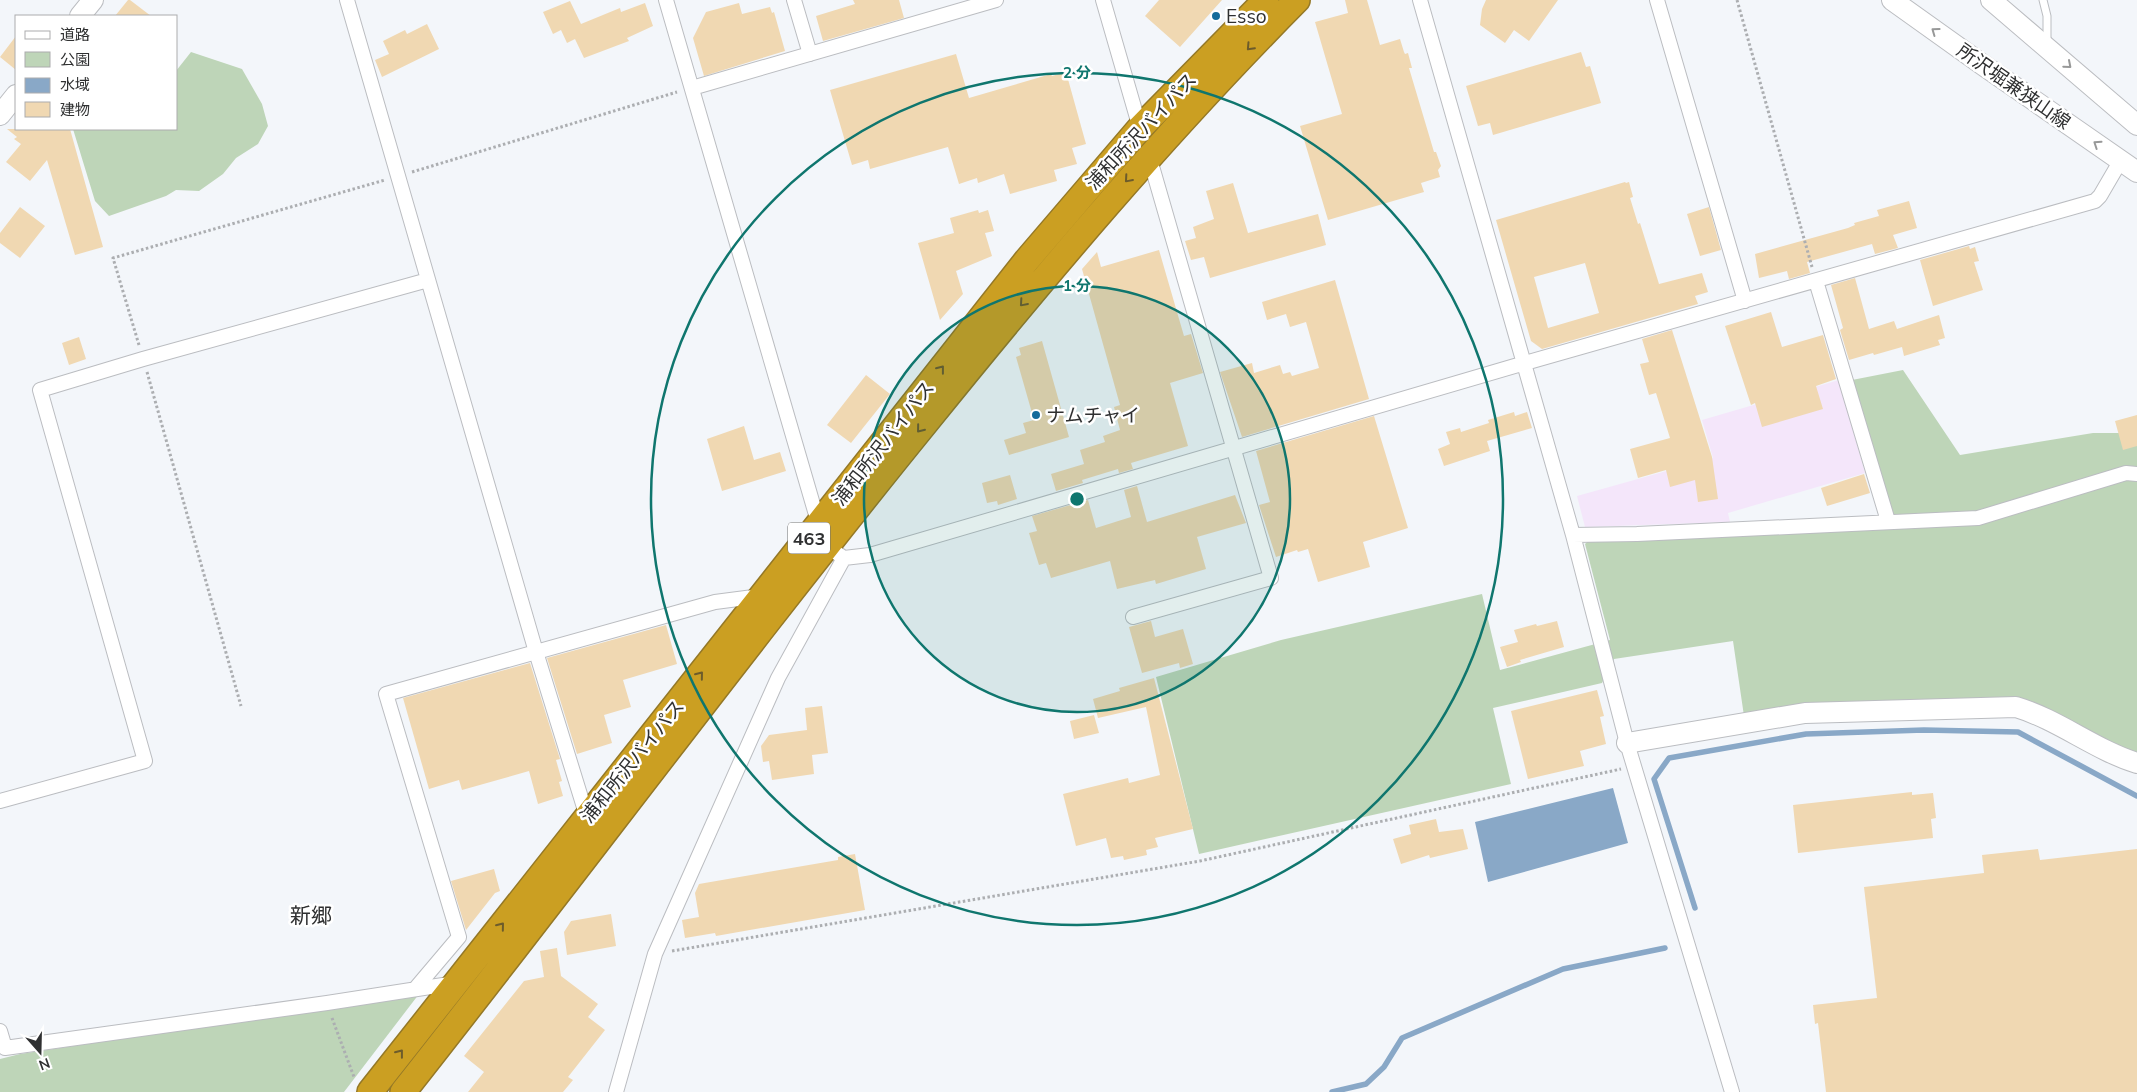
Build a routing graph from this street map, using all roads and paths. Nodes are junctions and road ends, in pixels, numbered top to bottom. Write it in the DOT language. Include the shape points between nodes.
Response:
graph roads {
  1 [pos="93,0"];
  2 [pos="347,0"];
  3 [pos="666,0"];
  4 [pos="794,0"];
  5 [pos="996,0"];
  6 [pos="1103,0"];
  7 [pos="1266,0"];
  8 [pos="1297,0"];
  9 [pos="1420,0"];
  10 [pos="1657,0"];
  11 [pos="1737,0"];
  12 [pos="1892,0"];
  13 [pos="1991,0"];
  14 [pos="2043,0"];
  15 [pos="81,15"];
  16 [pos="2047,48"];
  17 [pos="810,54"];
  18 [pos="692,88"];
  19 [pos="15,96"];
  20 [pos="0,115"];
  21 [pos="2137,125"];
  22 [pos="1140,128"];
  23 [pos="1149,156"];
  24 [pos="2129,166"];
  25 [pos="428,280"];
  26 [pos="1816,281"];
  27 [pos="1745,301"];
  28 [pos="1525,363"];
  29 [pos="1234,448"];
  30 [pos="2137,474"];
  31 [pos="1888,521"];
  32 [pos="1573,535"];
  33 [pos="829,543"];
  34 [pos="764,596"];
  35 [pos="1133,616"];
  36 [pos="536,652"];
  37 [pos="1627,743"];
  38 [pos="2137,763"];
  39 [pos="1634,766"];
  40 [pos="0,801"];
  41 [pos="587,817"];
  42 [pos="655,954"];
  43 [pos="456,983"];
  44 [pos="415,989"];
  45 [pos="327,1003"];
  46 [pos="0,1031"];
  47 [pos="364,1088"];
  48 [pos="403,1092"];
  49 [pos="616,1092"];
  50 [pos="1732,1092"];
  1 -- 15 [label="street"];
  2 -- 25 [label="street"];
  3 -- 18 [label="street"];
  4 -- 17 [label="street"];
  5 -- 17 [label="street"];
  6 -- 22 [label="street"];
  7 -- 22 [label="highway, 浦和所沢バイパス / 463"];
  8 -- 23 [label="highway, 浦和所沢バイパス / 463, one-way"];
  9 -- 28 [label="street"];
  10 -- 27 [label="street"];
  11 -- 26 [label="path"];
  24 -- 12 [label="street, 所沢堀兼狭山線, one-way"];
  13 -- 16 [label="street"];
  14 -- 16 [label="lane" via="2047,16"];
  16 -- 21 [label="street, one-way"];
  17 -- 18 [label="street"];
  18 -- 33 [label="street"];
  19 -- 20 [label="street"];
  33 -- 22 [label="highway, 浦和所沢バイパス / 463, one-way" via="1027,260"];
  23 -- 29 [label="street"];
  23 -- 33 [label="highway, 浦和所沢バイパス / 463, one-way" via="1017,309"];
  24 -- 26 [label="street" via="2095,201"];
  25 -- 36 [label="street"];
  25 -- 40 [label="street" via="40,390 145,761"];
  26 -- 27 [label="street"];
  26 -- 31 [label="street"];
  27 -- 28 [label="street"];
  28 -- 29 [label="street"];
  28 -- 32 [label="street"];
  29 -- 33 [label="street" via="870,555"];
  29 -- 35 [label="street" via="1270,578"];
  30 -- 31 [label="street" via="2126,472 1978,518"];
  31 -- 32 [label="street"];
  32 -- 37 [label="street"];
  33 -- 34 [label="highway, 浦和所沢バイパス / 463"];
  33 -- 42 [label="street" via="778,678"];
  33 -- 48 [label="highway, 浦和所沢バイパス / 463"];
  34 -- 36 [label="street" via="714,602"];
  41 -- 34 [label="highway, 浦和所沢バイパス / 463, one-way"];
  36 -- 41 [label="street"];
  36 -- 44 [label="street" via="386,694 459,937"];
  37 -- 38 [label="street" via="1805,713 2016,707 2035,713 2121,758"];
  37 -- 39 [label="street"];
  39 -- 42 [label="path" via="1200,860"];
  39 -- 50 [label="street"];
  43 -- 41 [label="highway, 浦和所沢バイパス / 463, one-way"];
  42 -- 49 [label="street"];
  43 -- 44 [label="street"];
  47 -- 43 [label="highway, 浦和所沢バイパス / 463, one-way"];
  44 -- 45 [label="street"];
  45 -- 46 [label="street" via="5,1048"];
  45 -- 47 [label="path"];
}
